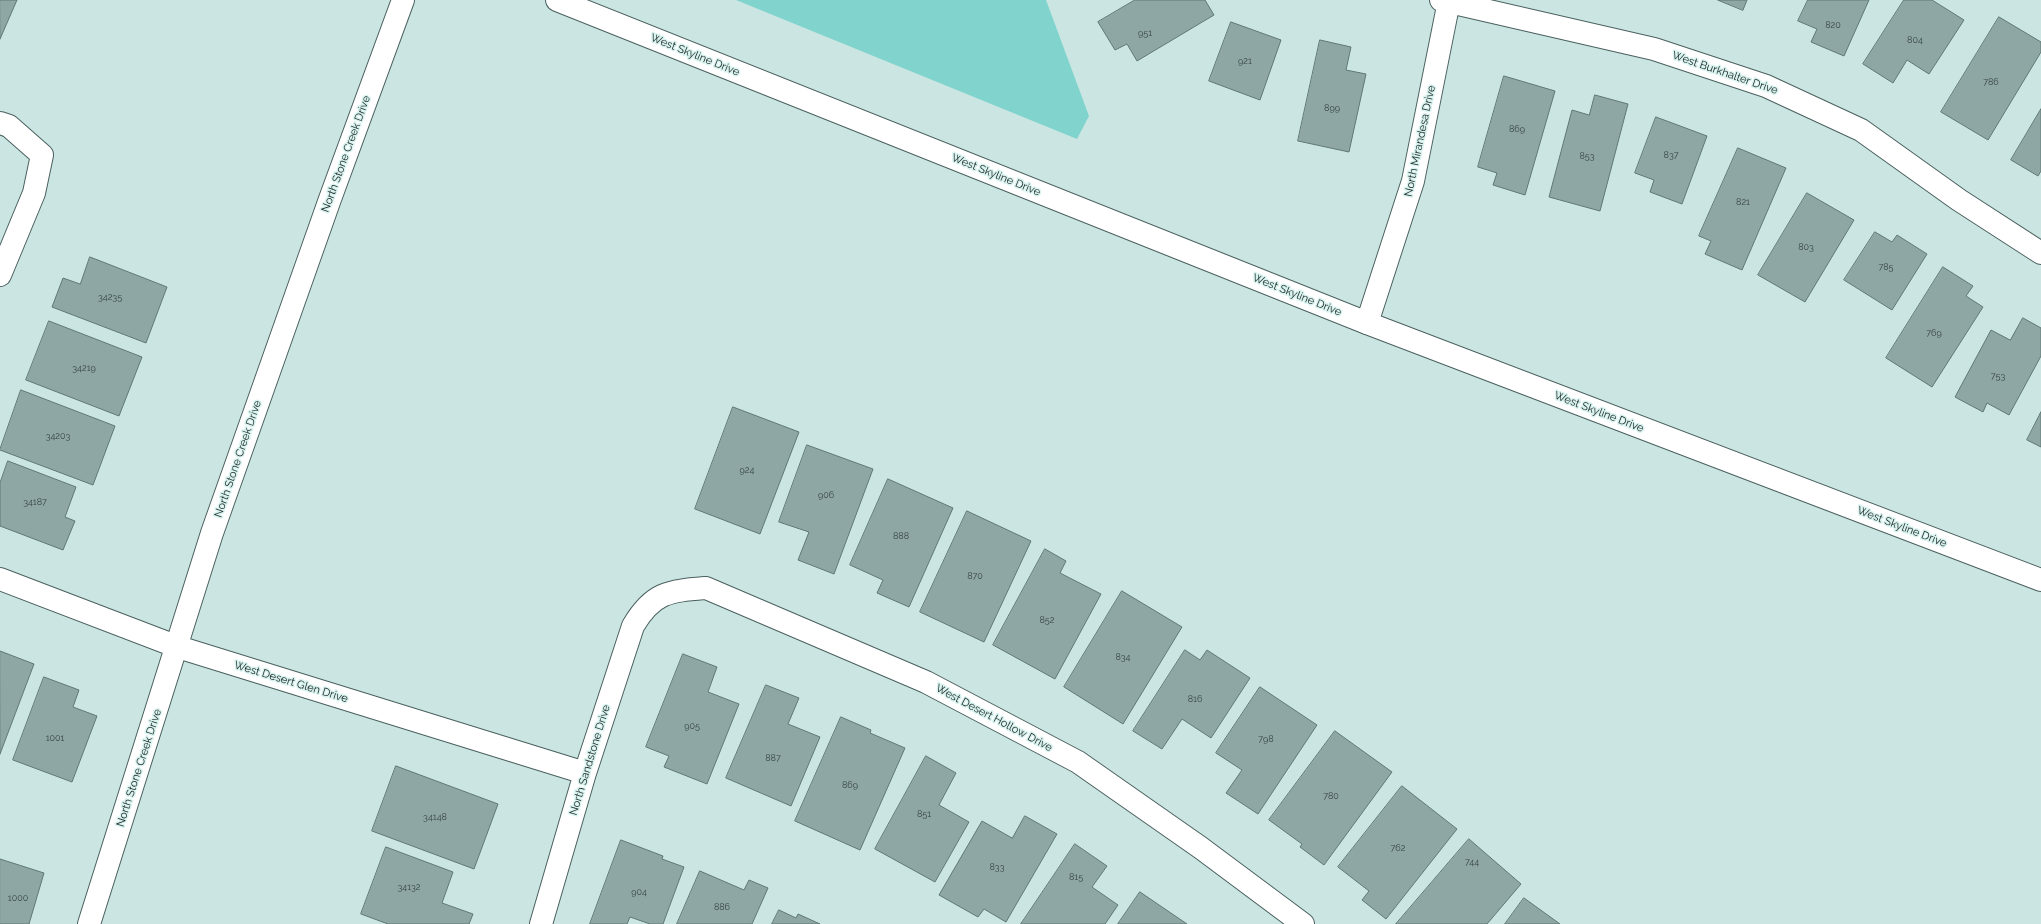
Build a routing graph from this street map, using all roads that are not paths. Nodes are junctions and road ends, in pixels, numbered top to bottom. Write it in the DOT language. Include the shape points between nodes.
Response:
graph roads {
  1 [pos="403,0"];
  2 [pos="557,0"];
  3 [pos="1445,1"];
  4 [pos="0,123"];
  5 [pos="2041,253"];
  6 [pos="0,275"];
  7 [pos="1367,323"];
  8 [pos="0,579"];
  9 [pos="2041,580"];
  10 [pos="652,601"];
  11 [pos="178,647"];
  12 [pos="585,773"];
  13 [pos="89,924"];
  14 [pos="541,924"];
  15 [pos="1303,924"];
  1 -- 11 [label="street, North Stone Creek Drive" via="212,533"];
  2 -- 7 [label="street, West Skyline Drive"];
  3 -- 5 [label="street, West Burkhalter Drive" via="1654,49 1766,86 1861,130 1959,200"];
  3 -- 7 [label="street, North Mirandesa Drive" via="1413,181"];
  4 -- 6 [label="street" via="10,126 42,155 34,193"];
  7 -- 9 [label="street, West Skyline Drive"];
  8 -- 11 [label="street, West Desert Glen Drive"];
  10 -- 12 [label="street, North Sandstone Drive" via="633,626"];
  10 -- 15 [label="street, West Desert Hollow Drive" via="678,590 706,588 926,682 1078,762 1201,848"];
  11 -- 12 [label="street, West Desert Glen Drive"];
  11 -- 13 [label="street, North Stone Creek Drive"];
  12 -- 14 [label="street, North Sandstone Drive"];
}
